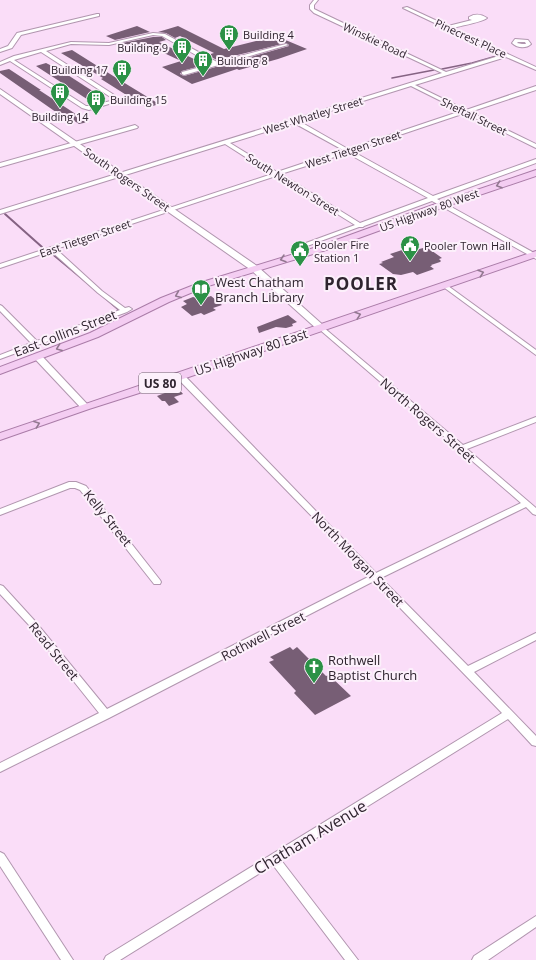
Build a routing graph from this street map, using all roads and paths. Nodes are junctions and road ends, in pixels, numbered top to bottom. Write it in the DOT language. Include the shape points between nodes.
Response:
graph roads {
  1 [pos="316,0"];
  2 [pos="405,8"];
  3 [pos="98,15"];
  4 [pos="475,20"];
  5 [pos="448,28"];
  6 [pos="286,44"];
  7 [pos="516,45"];
  8 [pos="510,46"];
  9 [pos="503,48"];
  10 [pos="0,50"];
  11 [pos="497,50"];
  12 [pos="43,51"];
  13 [pos="506,55"];
  14 [pos="11,60"];
  15 [pos="0,64"];
  16 [pos="216,64"];
  17 [pos="536,69"];
  18 [pos="184,73"];
  19 [pos="447,74"];
  20 [pos="412,85"];
  21 [pos="536,88"];
  22 [pos="0,91"];
  23 [pos="465,112"];
  24 [pos="295,121"];
  25 [pos="135,127"];
  26 [pos="225,142"];
  27 [pos="76,144"];
  28 [pos="536,146"];
  29 [pos="348,151"];
  30 [pos="536,161"];
  31 [pos="0,165"];
  32 [pos="536,173"];
  33 [pos="277,174"];
  34 [pos="120,175"];
  35 [pos="434,198"];
  36 [pos="444,204"];
  37 [pos="169,209"];
  38 [pos="0,212"];
  39 [pos="361,226"];
  40 [pos="52,248"];
  41 [pos="297,248"];
  42 [pos="535,255"];
  43 [pos="0,266"];
  44 [pos="254,268"];
  45 [pos="444,285"];
  46 [pos="0,307"];
  47 [pos="321,328"];
  48 [pos="36,344"];
  49 [pos="536,354"];
  50 [pos="0,357"];
  51 [pos="38,357"];
  52 [pos="0,371"];
  53 [pos="180,376"];
  54 [pos="85,407"];
  55 [pos="536,419"];
  56 [pos="0,437"];
  57 [pos="461,448"];
  58 [pos="526,504"];
  59 [pos="0,512"];
  60 [pos="536,512"];
  61 [pos="376,578"];
  62 [pos="157,582"];
  63 [pos="0,588"];
  64 [pos="536,636"];
  65 [pos="467,670"];
  66 [pos="509,714"];
  67 [pos="106,715"];
  68 [pos="536,742"];
  69 [pos="0,768"];
  70 [pos="0,857"];
  71 [pos="274,859"];
  72 [pos="536,921"];
  73 [pos="67,960"];
  74 [pos="110,960"];
  75 [pos="352,960"];
  76 [pos="478,960"];
  1 -- 19 [label="street, Winskie Road" via="312,5 316,12"];
  2 -- 5 [label="street, Pinecrest Place"];
  3 -- 10 [label="street" via="19,34 10,47"];
  4 -- 5 [label="street"];
  5 -- 11 [label="street, Pinecrest Place"];
  6 -- 16 [label="street"];
  7 -- 8 [label="street"];
  9 -- 11 [label="street"];
  11 -- 13 [label="street, Pinecrest Place"];
  12 -- 14 [label="street"];
  12 -- 14 [label="street" via="119,100 84,107"];
  12 -- 16 [label="street" via="71,44 109,44 158,34"];
  13 -- 17 [label="street, Pinecrest Place"];
  13 -- 19 [label="street, West Whatley Street"];
  14 -- 15 [label="street"];
  16 -- 18 [label="street"];
  19 -- 20 [label="street, West Whatley Street"];
  20 -- 23 [label="street, Sheftall Street"];
  20 -- 24 [label="street, West Whatley Street"];
  21 -- 23 [label="street, West Tietgen Street"];
  22 -- 27 [label="street, South Rogers Street"];
  23 -- 28 [label="street, Sheftall Street"];
  23 -- 29 [label="street, West Tietgen Street"];
  24 -- 26 [label="street, West Whatley Street"];
  24 -- 29 [label="street"];
  25 -- 27 [label="street"];
  26 -- 33 [label="street, South Newton Street"];
  26 -- 34 [label="street, West Whatley Street"];
  27 -- 31 [label="street"];
  27 -- 34 [label="street, South Rogers Street"];
  29 -- 33 [label="street, West Tietgen Street"];
  29 -- 35 [label="street"];
  30 -- 35 [label="street"];
  32 -- 36 [label="main road, US Highway 80 West, one-way"];
  33 -- 37 [label="street, West Tietgen Street"];
  33 -- 39 [label="street, South Newton Street"];
  34 -- 37 [label="street, South Rogers Street"];
  34 -- 38 [label="street, West Whatley Street"];
  35 -- 36 [label="street"];
  35 -- 39 [label="street"];
  36 -- 42 [label="street"];
  36 -- 44 [label="main road, US Highway 80 West, one-way" via="324,247"];
  37 -- 40 [label="street, East Tietgen Street"];
  37 -- 44 [label="street, South Rogers Street"];
  39 -- 41 [label="street"];
  40 -- 43 [label="street, East Tietgen Street"];
  40 -- 48 [label="street, East Collins Street" via="100,292 127,310"];
  45 -- 42 [label="main road, US 80, one-way"];
  44 -- 47 [label="street, South Rogers Street"];
  44 -- 51 [label="main road, one-way" via="165,300 94,335"];
  47 -- 45 [label="main road, US 80, one-way"];
  45 -- 49 [label="street"];
  46 -- 48 [label="street"];
  47 -- 53 [label="main road, US Highway 80 East / US 80"];
  47 -- 57 [label="street, North Rogers Street"];
  48 -- 50 [label="street, East Collins Street"];
  51 -- 52 [label="main road"];
  51 -- 54 [label="street"];
  53 -- 54 [label="main road, US Highway 80 East / US 80"];
  53 -- 61 [label="street, North Morgan Street"];
  56 -- 54 [label="main road, US Highway 80 East / US 80, one-way"];
  55 -- 57 [label="street"];
  57 -- 58 [label="street, North Rogers Street"];
  58 -- 60 [label="street, North Rogers Street"];
  58 -- 61 [label="street, Rothwell Street"];
  59 -- 62 [label="street, Kelly Street" via="67,486 80,486"];
  61 -- 65 [label="street, North Morgan Street"];
  61 -- 67 [label="street, Rothwell Street"];
  63 -- 67 [label="street, Read Street"];
  64 -- 65 [label="street"];
  65 -- 66 [label="street, North Morgan Street"];
  66 -- 68 [label="street, North Morgan Street"];
  66 -- 71 [label="street, Chatham Avenue"];
  67 -- 69 [label="street, Rothwell Street"];
  70 -- 73 [label="street"];
  71 -- 74 [label="street, Chatham Avenue"];
  71 -- 75 [label="street"];
  72 -- 76 [label="street"];
}
